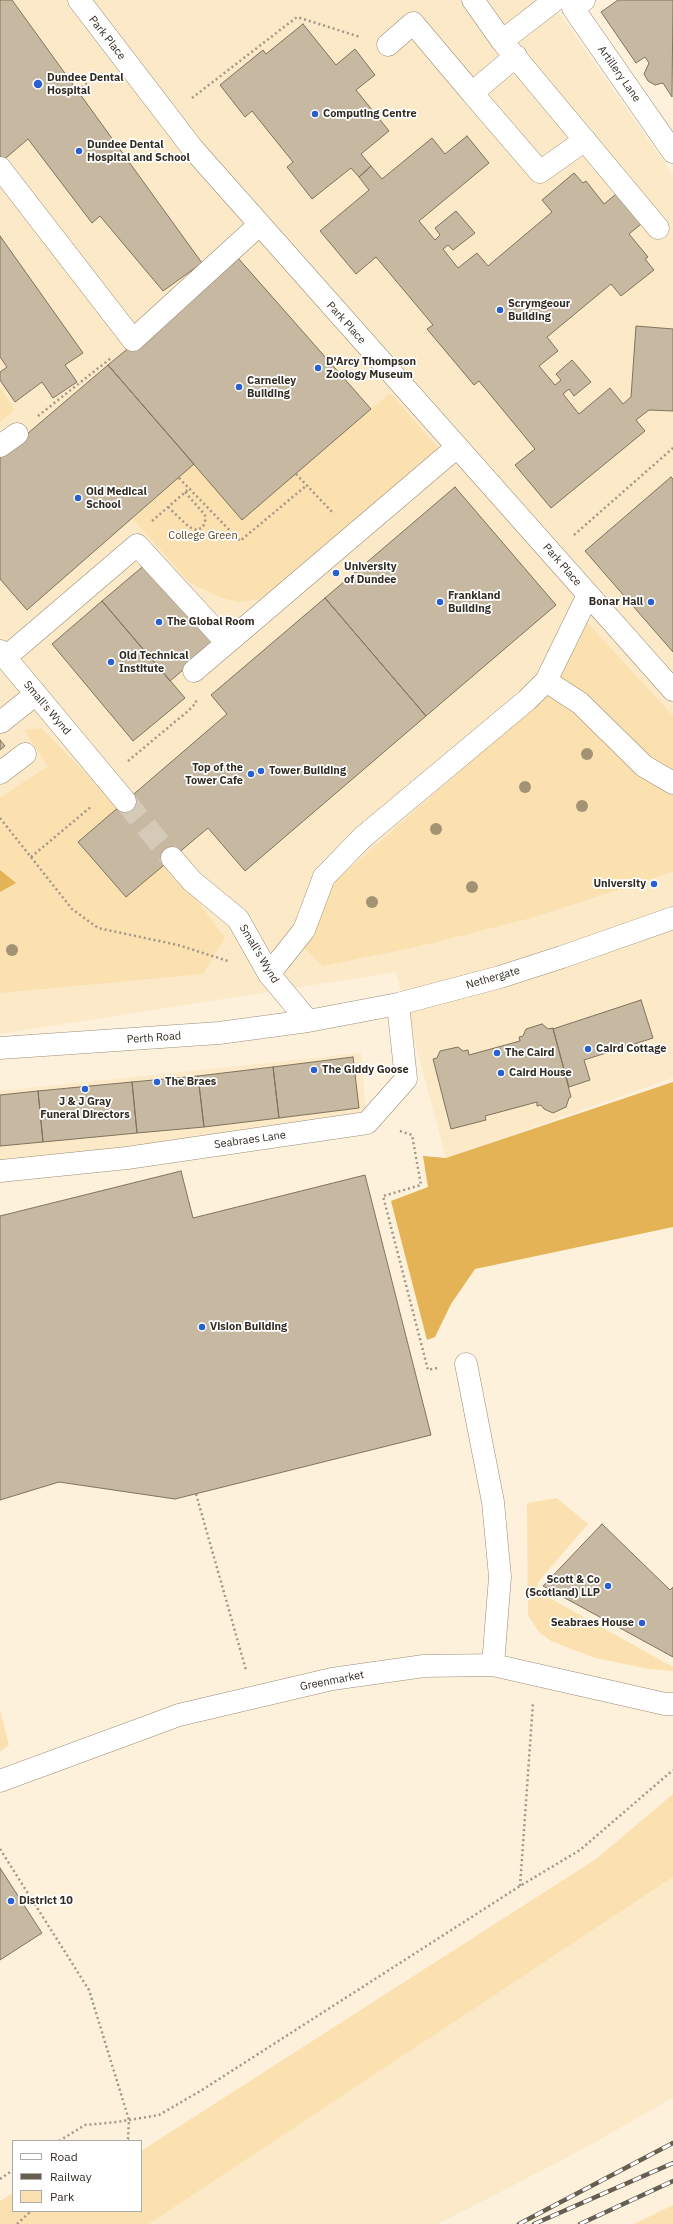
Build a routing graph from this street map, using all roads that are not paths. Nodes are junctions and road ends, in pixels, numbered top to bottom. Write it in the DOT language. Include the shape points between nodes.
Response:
graph roads {
  1 [pos="78,0"];
  2 [pos="473,0"];
  3 [pos="570,2"];
  4 [pos="388,45"];
  5 [pos="509,48"];
  6 [pos="472,93"];
  7 [pos="585,140"];
  8 [pos="673,152"];
  9 [pos="0,168"];
  10 [pos="259,225"];
  11 [pos="658,228"];
  12 [pos="457,447"];
  13 [pos="588,594"];
  14 [pos="227,643"];
  15 [pos="3,654"];
  16 [pos="194,671"];
  17 [pos="546,681"];
  18 [pos="673,690"];
  19 [pos="36,694"];
  20 [pos="1,722"];
  21 [pos="26,754"];
  22 [pos="0,773"];
  23 [pos="673,783"];
  24 [pos="115,790"];
  25 [pos="172,858"];
  26 [pos="673,918"];
  27 [pos="269,974"];
  28 [pos="398,1004"];
  29 [pos="308,1021"];
  30 [pos="0,1048"];
  31 [pos="0,1171"];
  32 [pos="466,1364"];
  33 [pos="493,1665"];
  34 [pos="673,1704"];
  35 [pos="0,1781"];
  1 -- 10 [label="street, Park Place" via="193,149"];
  2 -- 5 [label="street"];
  3 -- 5 [label="street"];
  3 -- 8 [label="street, Artillery Lane"];
  4 -- 6 [label="street" via="414,23"];
  5 -- 6 [label="street"];
  5 -- 7 [label="street"];
  6 -- 7 [label="street" via="540,172"];
  7 -- 11 [label="street"];
  9 -- 10 [label="street" via="133,340"];
  10 -- 12 [label="street, Park Place"];
  12 -- 13 [label="street, Park Place"];
  12 -- 14 [label="street"];
  13 -- 17 [label="street"];
  13 -- 18 [label="street, Park Place"];
  14 -- 15 [label="street" via="137,545"];
  14 -- 16 [label="street"];
  15 -- 19 [label="street, Small's Wynd"];
  17 -- 23 [label="street" via="580,703 644,766"];
  17 -- 27 [label="street" via="527,700 363,837 324,877 304,930"];
  19 -- 20 [label="street"];
  19 -- 24 [label="street, Small's Wynd"];
  21 -- 22 [label="street"];
  25 -- 27 [label="street, Small's Wynd" via="192,881 238,919"];
  26 -- 28 [label="street, Nethergate" via="500,977"];
  27 -- 29 [label="street, Small's Wynd"];
  28 -- 29 [label="street, Nethergate"];
  28 -- 31 [label="street, Seabraes Lane" via="406,1079 367,1123 128,1158"];
  29 -- 30 [label="street, Perth Road" via="218,1033"];
  32 -- 33 [label="street" via="493,1502 500,1577"];
  33 -- 34 [label="street, Greenmarket"];
  33 -- 35 [label="street, Greenmarket" via="424,1666 332,1679 179,1715"];
}
